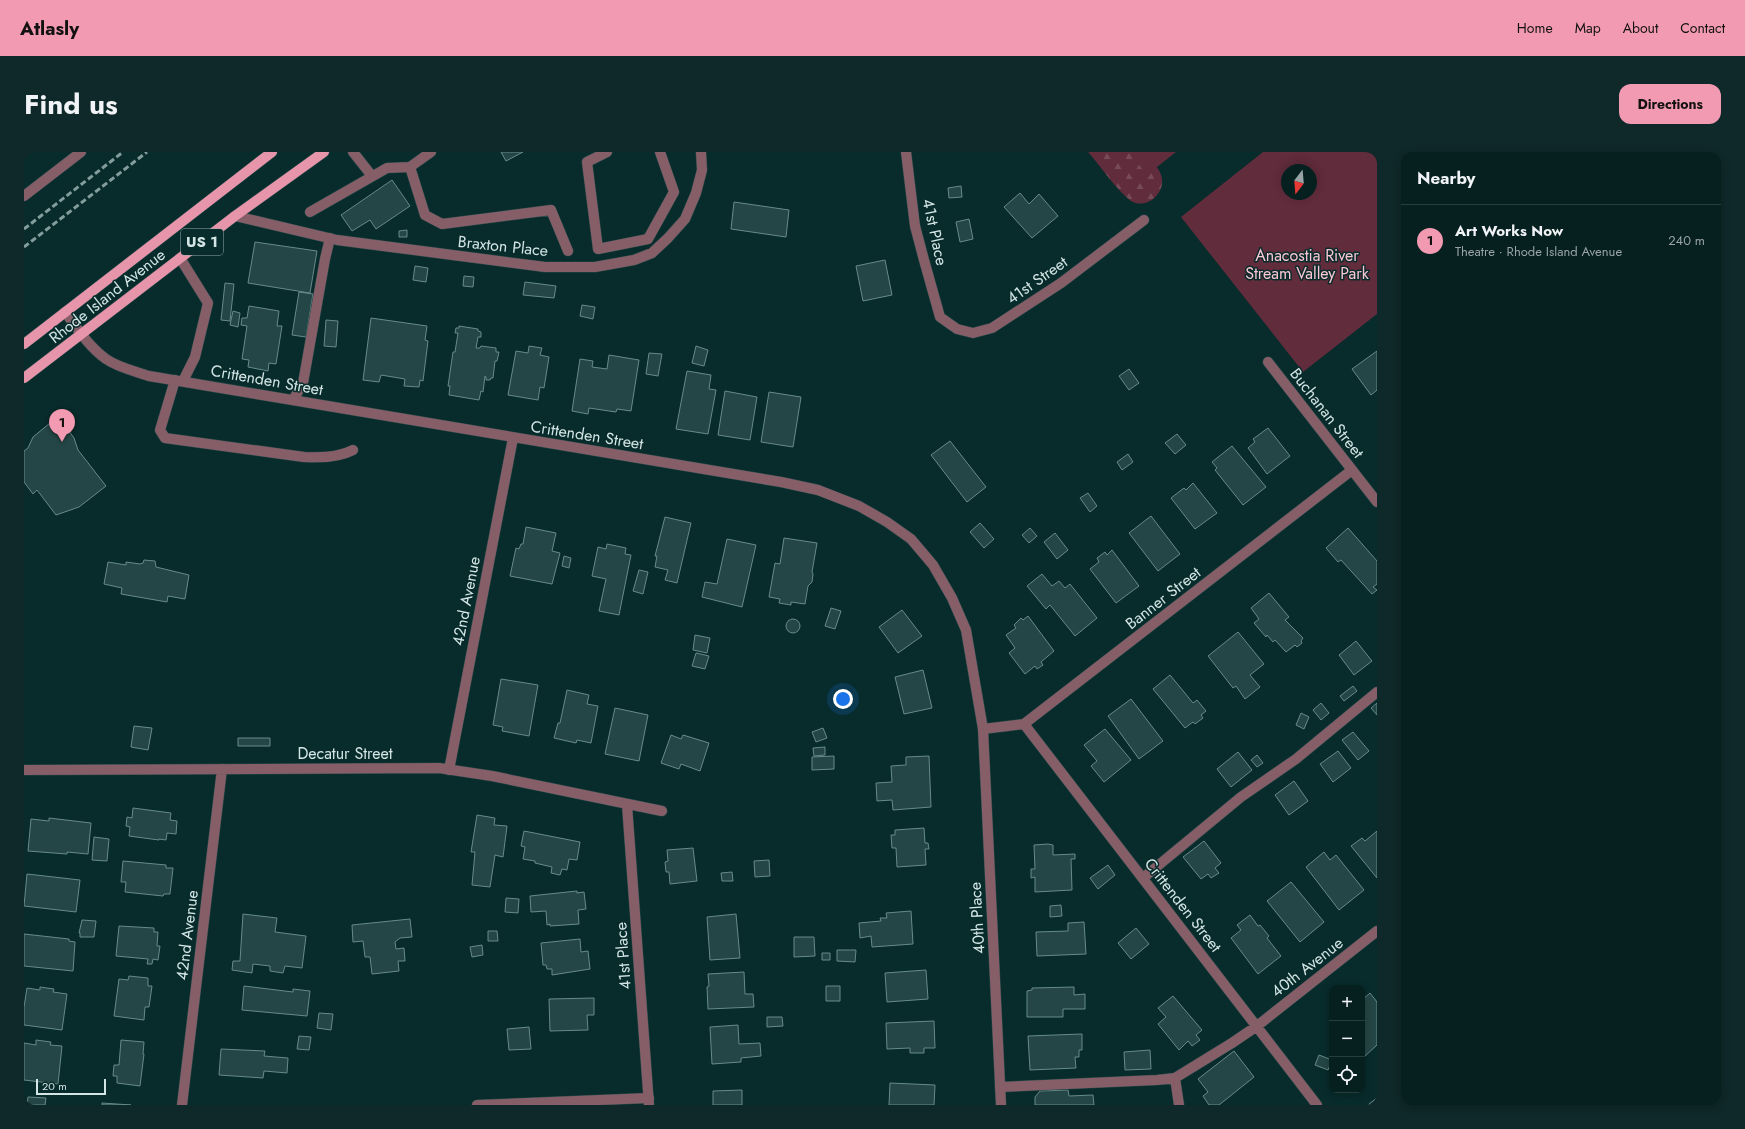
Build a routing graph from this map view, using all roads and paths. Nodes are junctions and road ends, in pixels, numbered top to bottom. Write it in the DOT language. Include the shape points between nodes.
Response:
graph roads {
  1 [pos="81,152"];
  2 [pos="272,152"];
  3 [pos="324,152"];
  4 [pos="353,152"];
  5 [pos="431,152"];
  6 [pos="607,152"];
  7 [pos="660,152"];
  8 [pos="700,152"];
  9 [pos="906,152"];
  10 [pos="410,167"];
  11 [pos="372,176"];
  12 [pos="24,196"];
  13 [pos="310,212"];
  14 [pos="235,216"];
  15 [pos="1144,220"];
  16 [pos="330,238"];
  17 [pos="568,251"];
  18 [pos="180,258"];
  19 [pos="65,312"];
  20 [pos="940,316"];
  21 [pos="82,335"];
  22 [pos="24,344"];
  23 [pos="1268,362"];
  24 [pos="24,378"];
  25 [pos="179,381"];
  26 [pos="293,400"];
  27 [pos="513,438"];
  28 [pos="353,450"];
  29 [pos="1352,470"];
  30 [pos="1377,502"];
  31 [pos="1377,692"];
  32 [pos="1024,724"];
  33 [pos="983,729"];
  34 [pos="222,769"];
  35 [pos="24,770"];
  36 [pos="448,770"];
  37 [pos="627,805"];
  38 [pos="662,811"];
  39 [pos="1143,878"];
  40 [pos="1377,931"];
  41 [pos="1257,1026"];
  42 [pos="1175,1078"];
  43 [pos="1000,1087"];
  44 [pos="649,1101"];
  45 [pos="182,1105"];
  46 [pos="477,1105"];
  47 [pos="1001,1105"];
  48 [pos="1179,1105"];
  49 [pos="1317,1105"];
  1 -- 12 [label="street"];
  2 -- 19 [label="main road, Rhode Island Avenue / US 1"];
  3 -- 14 [label="main road, Rhode Island Avenue / US 1"];
  4 -- 11 [label="street"];
  5 -- 10 [label="street"];
  6 -- 7 [label="street" via="588,162 598,250 648,239 674,192"];
  8 -- 16 [label="street, Braxton Place" via="702,170 685,219 652,253 634,260 595,267 545,267"];
  9 -- 20 [label="street, 41st Place" via="915,226"];
  10 -- 11 [label="street" via="387,168"];
  10 -- 17 [label="street" via="425,215 442,224 551,210"];
  11 -- 13 [label="street"];
  14 -- 16 [label="street, Braxton Place"];
  14 -- 18 [label="main road, Rhode Island Avenue / US 1"];
  15 -- 20 [label="street, 41st Street" via="1061,283 992,328 973,333 957,329"];
  16 -- 26 [label="street" via="303,383"];
  18 -- 21 [label="main road, Rhode Island Avenue / US 1"];
  18 -- 25 [label="street" via="208,303 195,357"];
  19 -- 21 [label="street, Crittenden Street"];
  19 -- 22 [label="main road, Rhode Island Avenue / US 1"];
  21 -- 24 [label="main road, Rhode Island Avenue / US 1"];
  21 -- 25 [label="street, Crittenden Street" via="98,352 123,368"];
  23 -- 29 [label="street, Buchanan Street"];
  25 -- 26 [label="street, Crittenden Street"];
  25 -- 28 [label="street" via="160,430 165,438 304,457 325,458"];
  26 -- 27 [label="street, Crittenden Street"];
  27 -- 33 [label="street, Crittenden Street" via="811,488 858,506 887,522 911,539 933,565 952,598 966,630"];
  27 -- 36 [label="street, 42nd Avenue"];
  29 -- 30 [label="street, Buchanan Street"];
  29 -- 32 [label="street, Banner Street"];
  31 -- 39 [label="street" via="1296,759 1241,796"];
  32 -- 33 [label="street"];
  32 -- 39 [label="street, Crittenden Street"];
  33 -- 43 [label="street, 40th Place"];
  34 -- 35 [label="street, Decatur Street"];
  34 -- 36 [label="street, Decatur Street"];
  34 -- 45 [label="street, 42nd Avenue"];
  36 -- 37 [label="street, Decatur Street" via="492,776"];
  37 -- 38 [label="street, Decatur Street"];
  37 -- 44 [label="street, 41st Place"];
  39 -- 41 [label="street, Crittenden Street"];
  40 -- 41 [label="street, 40th Avenue"];
  41 -- 42 [label="street, 40th Avenue"];
  41 -- 49 [label="street, Crittenden Street"];
  42 -- 43 [label="street"];
  42 -- 48 [label="street"];
  43 -- 47 [label="street, 40th Place"];
  44 -- 46 [label="street"];
}
